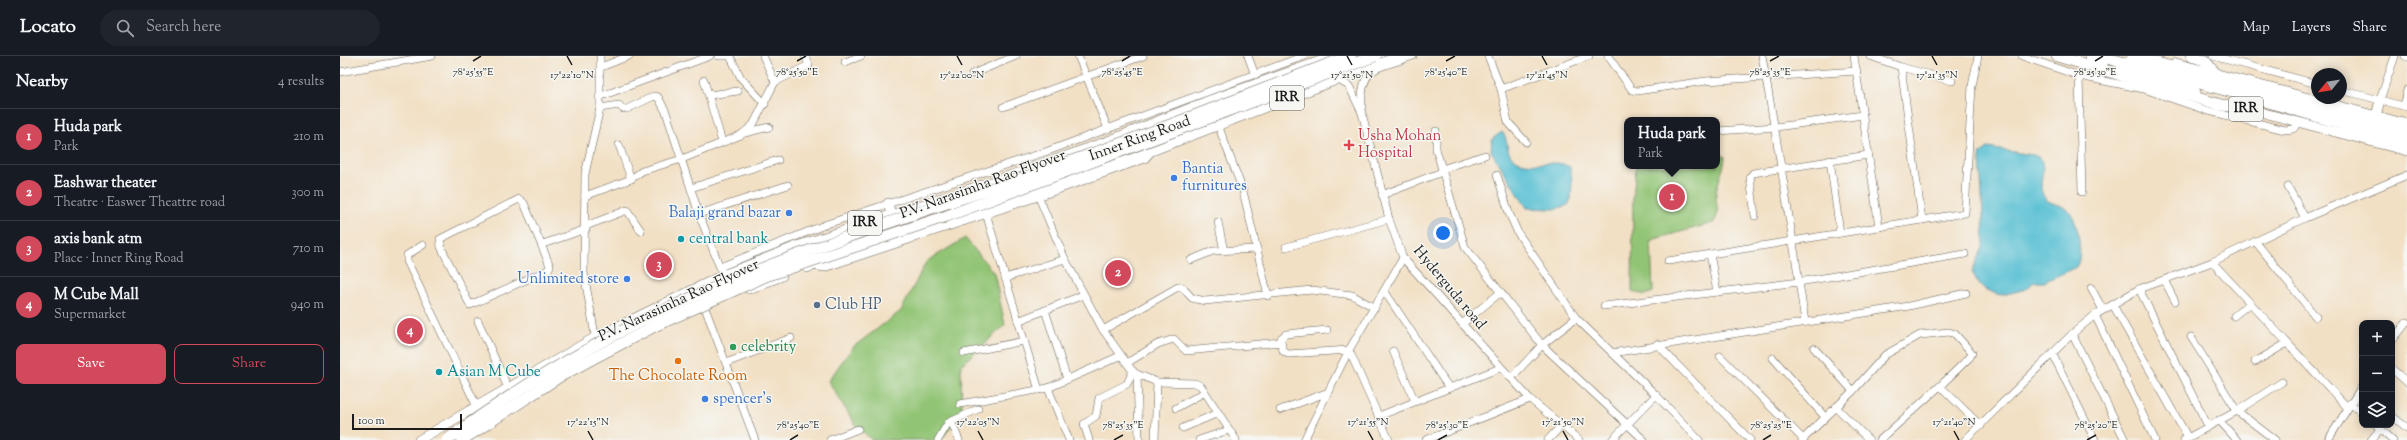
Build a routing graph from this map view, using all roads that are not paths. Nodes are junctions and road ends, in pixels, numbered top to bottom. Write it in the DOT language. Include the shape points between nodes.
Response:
graph roads {
  1 [pos="432,56"];
  2 [pos="600,56"];
  3 [pos="629,56"];
  4 [pos="710,56"];
  5 [pos="719,56"];
  6 [pos="726,56"];
  7 [pos="730,56"];
  8 [pos="763,56"];
  9 [pos="805,56"];
  10 [pos="862,56"];
  11 [pos="1016,56"];
  12 [pos="1078,56"];
  13 [pos="1143,56"];
  14 [pos="1248,56"];
  15 [pos="1304,56"];
  16 [pos="1334,56"];
  17 [pos="1350,56"];
  18 [pos="1375,56"];
  19 [pos="1399,56"];
  20 [pos="1413,56"];
  21 [pos="1488,56"];
  22 [pos="1589,56"];
  23 [pos="1608,56"];
  24 [pos="1762,56"];
  25 [pos="1854,56"];
  26 [pos="1870,56"];
  27 [pos="1978,56"];
  28 [pos="2022,56"];
  29 [pos="2057,56"];
  30 [pos="2089,56"];
  31 [pos="2099,56"];
  32 [pos="2132,56"];
  33 [pos="2148,56"];
  34 [pos="2192,56"];
  35 [pos="2212,56"];
  36 [pos="2395,56"];
  37 [pos="845,62"];
  38 [pos="601,67"];
  39 [pos="1900,67"];
  40 [pos="1857,71"];
  41 [pos="340,72"];
  42 [pos="2215,73"];
  43 [pos="972,74"];
  44 [pos="1255,75"];
  45 [pos="2079,76"];
  46 [pos="1086,77"];
  47 [pos="1766,78"];
  48 [pos="704,80"];
  49 [pos="1334,80"];
  50 [pos="1952,81"];
  51 [pos="775,82"];
  52 [pos="2311,82"];
  53 [pos="1501,89"];
  54 [pos="2407,90"];
  55 [pos="738,92"];
  56 [pos="2347,92"];
  57 [pos="709,95"];
  58 [pos="599,97"];
  59 [pos="2380,100"];
  60 [pos="765,104"];
  61 [pos="1003,107"];
  62 [pos="2240,107"];
  63 [pos="2405,107"];
  64 [pos="600,108"];
  65 [pos="1362,113"];
  66 [pos="1863,115"];
  67 [pos="2376,116"];
  68 [pos="2282,118"];
  69 [pos="2407,124"];
  70 [pos="1218,125"];
  71 [pos="2297,125"];
  72 [pos="769,127"];
  73 [pos="1776,127"];
  74 [pos="1108,129"];
  75 [pos="1436,131"];
  76 [pos="1720,131"];
  77 [pos="2335,133"];
  78 [pos="2407,133"];
  79 [pos="741,135"];
  80 [pos="722,142"];
  81 [pos="1526,142"];
  82 [pos="2407,143"];
  83 [pos="619,145"];
  84 [pos="2407,151"];
  85 [pos="1485,155"];
  86 [pos="1868,155"];
  87 [pos="2407,155"];
  88 [pos="682,159"];
  89 [pos="778,160"];
  90 [pos="1830,160"];
  91 [pos="1030,170"];
  92 [pos="1442,170"];
  93 [pos="1782,170"];
  94 [pos="2407,174"];
  95 [pos="1497,175"];
  96 [pos="631,179"];
  97 [pos="788,184"];
  98 [pos="2288,187"];
  99 [pos="691,188"];
  100 [pos="2082,192"];
  101 [pos="1037,194"];
  102 [pos="1382,195"];
  103 [pos="585,196"];
  104 [pos="888,203"];
  105 [pos="985,211"];
  106 [pos="699,214"];
  107 [pos="891,215"];
  108 [pos="1756,216"];
  109 [pos="2305,218"];
  110 [pos="1389,220"];
  111 [pos="1922,220"];
  112 [pos="1218,222"];
  113 [pos="1879,227"];
  114 [pos="586,228"];
  115 [pos="640,231"];
  116 [pos="1840,233"];
  117 [pos="1791,241"];
  118 [pos="2255,241"];
  119 [pos="542,244"];
  120 [pos="423,246"];
  121 [pos="1286,246"];
  122 [pos="1257,249"];
  123 [pos="1224,251"];
  124 [pos="1710,254"];
  125 [pos="1964,254"];
  126 [pos="1403,258"];
  127 [pos="1065,259"];
  128 [pos="1191,260"];
  129 [pos="1668,261"];
  130 [pos="2212,262"];
  131 [pos="721,271"];
  132 [pos="1005,278"];
  133 [pos="2164,280"];
  134 [pos="1799,282"];
  135 [pos="2091,288"];
  136 [pos="2139,289"];
  137 [pos="1385,292"];
  138 [pos="1501,292"];
  139 [pos="1717,292"];
  140 [pos="1966,293"];
  141 [pos="1083,295"];
  142 [pos="1268,296"];
  143 [pos="2175,301"];
  144 [pos="2250,303"];
  145 [pos="2113,304"];
  146 [pos="1604,306"];
  147 [pos="706,308"];
  148 [pos="1375,308"];
  149 [pos="1045,310"];
  150 [pos="2103,310"];
  151 [pos="2095,315"];
  152 [pos="2234,316"];
  153 [pos="2316,317"];
  154 [pos="1576,318"];
  155 [pos="478,321"];
  156 [pos="1018,321"];
  157 [pos="1805,322"];
  158 [pos="2407,322"];
  159 [pos="1462,324"];
  160 [pos="1103,330"];
  161 [pos="1327,330"];
  162 [pos="2072,334"];
  163 [pos="2191,337"];
  164 [pos="594,338"];
  165 [pos="791,338"];
  166 [pos="2395,338"];
  167 [pos="1024,342"];
  168 [pos="1281,342"];
  169 [pos="2287,343"];
  170 [pos="1657,344"];
  171 [pos="1542,345"];
  172 [pos="1814,348"];
  173 [pos="1349,350"];
  174 [pos="1393,352"];
  175 [pos="964,353"];
  176 [pos="1612,353"];
  177 [pos="2053,354"];
  178 [pos="1120,356"];
  179 [pos="1720,356"];
  180 [pos="604,357"];
  181 [pos="1773,358"];
  182 [pos="2255,362"];
  183 [pos="726,363"];
  184 [pos="1127,363"];
  185 [pos="1500,368"];
  186 [pos="2395,372"];
  187 [pos="1135,373"];
  188 [pos="1510,378"];
  189 [pos="1067,379"];
  190 [pos="1129,380"];
  191 [pos="1157,382"];
  192 [pos="2282,382"];
  193 [pos="2407,382"];
  194 [pos="1137,384"];
  195 [pos="1940,386"];
  196 [pos="508,388"];
  197 [pos="1048,388"];
  198 [pos="1449,388"];
  199 [pos="1039,390"];
  200 [pos="1854,391"];
  201 [pos="2359,391"];
  202 [pos="1205,392"];
  203 [pos="1326,394"];
  204 [pos="1656,395"];
  205 [pos="1530,399"];
  206 [pos="1415,401"];
  207 [pos="960,404"];
  208 [pos="2348,405"];
  209 [pos="477,407"];
  210 [pos="1836,407"];
  211 [pos="1176,408"];
  212 [pos="978,409"];
  213 [pos="1280,410"];
  214 [pos="2237,411"];
  215 [pos="2359,411"];
  216 [pos="1218,413"];
  217 [pos="1378,416"];
  218 [pos="1825,417"];
  219 [pos="2395,418"];
  220 [pos="2219,420"];
  221 [pos="951,421"];
  222 [pos="1628,424"];
  223 [pos="1561,426"];
  224 [pos="1982,426"];
  225 [pos="2208,426"];
  226 [pos="1183,428"];
  227 [pos="2377,428"];
  228 [pos="2379,428"];
  229 [pos="2407,428"];
  230 [pos="858,429"];
  231 [pos="1229,430"];
  232 [pos="475,438"];
  233 [pos="2189,438"];
  234 [pos="419,440"];
  235 [pos="447,440"];
  236 [pos="453,440"];
  237 [pos="462,440"];
  238 [pos="755,440"];
  239 [pos="830,440"];
  240 [pos="938,440"];
  241 [pos="959,440"];
  242 [pos="1069,440"];
  243 [pos="1089,440"];
  244 [pos="1139,440"];
  245 [pos="1155,440"];
  246 [pos="1198,440"];
  247 [pos="1236,440"];
  248 [pos="1304,440"];
  249 [pos="1389,440"];
  250 [pos="1426,440"];
  251 [pos="1548,440"];
  252 [pos="1579,440"];
  253 [pos="1612,440"];
  254 [pos="1644,440"];
  255 [pos="1699,440"];
  256 [pos="1750,440"];
  257 [pos="1803,440"];
  258 [pos="1869,440"];
  259 [pos="1880,440"];
  260 [pos="1965,440"];
  261 [pos="2096,440"];
  262 [pos="2125,440"];
  263 [pos="2155,440"];
  264 [pos="2237,440"];
  265 [pos="2275,440"];
  266 [pos="2328,440"];
  267 [pos="2371,440"];
  268 [pos="2393,440"];
  1 -- 41 [label="street"];
  2 -- 38 [label="street"];
  3 -- 38 [label="street"];
  4 -- 58 [label="street"];
  5 -- 6 [label="street"];
  7 -- 60 [label="street" via="741,78"];
  8 -- 51 [label="street"];
  9 -- 51 [label="street" via="809,65"];
  10 -- 37 [label="street"];
  11 -- 43 [label="street"];
  12 -- 46 [label="street"];
  13 -- 46 [label="street"];
  14 -- 44 [label="street"];
  15 -- 44 [label="street"];
  16 -- 91 [label="main road, Inner Ring Road / IRR" via="1210,100"];
  17 -- 235 [label="highway, P.V. Narasimha Rao Flyover, bridge" via="1053,167 796,255 727,282 654,315 580,355 501,402"];
  18 -- 237 [label="highway, P.V. Narasimha Rao Flyover, bridge" via="947,216 766,276 611,348 559,377"];
  19 -- 49 [label="main road, Inner Ring Road / IRR"];
  20 -- 65 [label="street" via="1372,71 1364,80 1361,89"];
  21 -- 53 [label="street"];
  22 -- 53 [label="street"];
  23 -- 47 [label="street" via="1632,90 1637,91 1706,81"];
  24 -- 47 [label="street"];
  25 -- 40 [label="street"];
  26 -- 39 [label="street"];
  27 -- 111 [label="street" via="1972,86 1965,213"];
  28 -- 45 [label="street"];
  29 -- 62 [label="highway" via="2221,105"];
  30 -- 62 [label="main road, IRR"];
  31 -- 82 [label="highway"];
  32 -- 78 [label="highway"];
  33 -- 42 [label="main road, IRR"];
  34 -- 42 [label="highway" via="2204,60"];
  35 -- 52 [label="street"];
  36 -- 59 [label="street"];
  38 -- 58 [label="street"];
  39 -- 50 [label="street"];
  39 -- 111 [label="street"];
  40 -- 47 [label="street"];
  40 -- 66 [label="street"];
  42 -- 67 [label="main road, IRR"];
  44 -- 74 [label="street"];
  45 -- 71 [label="street" via="2144,89 2205,110 2285,130 2293,129"];
  45 -- 100 [label="street"];
  46 -- 61 [label="street"];
  46 -- 74 [label="street"];
  47 -- 73 [label="street"];
  48 -- 57 [label="street"];
  49 -- 65 [label="street, Hyderguda road" via="1349,86"];
  49 -- 70 [label="main road, Inner Ring Road / IRR"];
  51 -- 60 [label="street"];
  53 -- 81 [label="street" via="1508,122"];
  54 -- 63 [label="street"];
  55 -- 57 [label="street"];
  56 -- 59 [label="street"];
  57 -- 80 [label="street"];
  58 -- 64 [label="street"];
  59 -- 63 [label="street"];
  59 -- 67 [label="main road"];
  60 -- 79 [label="street" via="753,124"];
  62 -- 68 [label="main road, IRR"];
  64 -- 88 [label="street" via="619,105 622,109 627,109 654,96 658,97 666,112"];
  64 -- 103 [label="street" via="585,174"];
  65 -- 102 [label="street, Hyderguda road"];
  66 -- 73 [label="street"];
  66 -- 86 [label="street"];
  67 -- 69 [label="main road, IRR"];
  68 -- 71 [label="street"];
  68 -- 77 [label="main road, IRR"];
  70 -- 101 [label="main road, Inner Ring Road / IRR"];
  70 -- 122 [label="street" via="1243,191"];
  71 -- 77 [label="street"];
  72 -- 79 [label="street"];
  73 -- 76 [label="street"];
  73 -- 93 [label="street"];
  74 -- 104 [label="street" via="990,171"];
  75 -- 92 [label="street" via="1436,149"];
  77 -- 84 [label="main road, IRR"];
  77 -- 87 [label="street"];
  79 -- 80 [label="street"];
  80 -- 88 [label="street"];
  83 -- 96 [label="street"];
  85 -- 92 [label="street"];
  86 -- 90 [label="street"];
  86 -- 113 [label="street"];
  88 -- 96 [label="street" via="642,171"];
  88 -- 99 [label="street"];
  89 -- 99 [label="street"];
  90 -- 93 [label="street"];
  90 -- 116 [label="street"];
  91 -- 101 [label="street"];
  91 -- 107 [label="main road, Inner Ring Road / IRR"];
  92 -- 102 [label="street"];
  92 -- 138 [label="street" via="1465,247"];
  93 -- 108 [label="street" via="1751,175"];
  93 -- 117 [label="street"];
  94 -- 109 [label="street"];
  95 -- 154 [label="street" via="1518,233"];
  96 -- 103 [label="street"];
  97 -- 106 [label="street"];
  98 -- 109 [label="street"];
  99 -- 106 [label="street"];
  101 -- 105 [label="main road, Inner Ring Road / IRR"];
  101 -- 127 [label="street"];
  102 -- 110 [label="street, Hyderguda road"];
  103 -- 114 [label="street"];
  104 -- 107 [label="main road"];
  104 -- 131 [label="street" via="774,244"];
  105 -- 132 [label="street"];
  105 -- 147 [label="main road, Inner Ring Road / IRR" via="778,277"];
  106 -- 131 [label="street"];
  107 -- 131 [label="main road, Inner Ring Road / IRR"];
  109 -- 118 [label="street"];
  110 -- 121 [label="street"];
  110 -- 126 [label="street, Hyderguda road"];
  111 -- 113 [label="street"];
  112 -- 123 [label="street"];
  113 -- 116 [label="street"];
  114 -- 115 [label="street" via="627,210"];
  114 -- 119 [label="street"];
  114 -- 164 [label="street" via="584,273"];
  116 -- 117 [label="street"];
  117 -- 124 [label="street"];
  117 -- 134 [label="street"];
  118 -- 130 [label="street"];
  118 -- 153 [label="street"];
  119 -- 119 [label="street" via="524,203 519,199 440,239 468,303 473,305 548,270 548,257"];
  120 -- 209 [label="street" via="407,254 407,261"];
  122 -- 123 [label="street"];
  122 -- 142 [label="street"];
  123 -- 128 [label="street"];
  124 -- 129 [label="street"];
  124 -- 139 [label="street"];
  125 -- 134 [label="street"];
  126 -- 137 [label="street"];
  126 -- 159 [label="street, Hyderguda road"];
  127 -- 132 [label="street"];
  127 -- 141 [label="street"];
  130 -- 133 [label="street"];
  130 -- 144 [label="street"];
  131 -- 164 [label="main road, Inner Ring Road / IRR"];
  132 -- 156 [label="street"];
  133 -- 136 [label="street"];
  133 -- 143 [label="street"];
  134 -- 139 [label="street"];
  134 -- 157 [label="street"];
  135 -- 150 [label="street"];
  136 -- 145 [label="street"];
  136 -- 225 [label="street"];
  137 -- 148 [label="street"];
  137 -- 198 [label="street"];
  138 -- 159 [label="street"];
  138 -- 171 [label="street"];
  139 -- 146 [label="street"];
  140 -- 157 [label="street" via="1909,306"];
  141 -- 149 [label="street"];
  141 -- 160 [label="street"];
  142 -- 148 [label="street" via="1312,290 1342,293 1352,295"];
  142 -- 160 [label="street" via="1205,301 1192,298 1182,287 1178,287"];
  144 -- 152 [label="street"];
  144 -- 169 [label="street"];
  145 -- 150 [label="street"];
  145 -- 233 [label="street"];
  147 -- 180 [label="main road, Inner Ring Road / IRR"];
  147 -- 183 [label="street"];
  148 -- 173 [label="street"];
  149 -- 156 [label="street"];
  149 -- 189 [label="street"];
  150 -- 151 [label="street"];
  151 -- 162 [label="street"];
  151 -- 263 [label="street"];
  154 -- 171 [label="street"];
  154 -- 176 [label="street"];
  155 -- 196 [label="street"];
  156 -- 167 [label="street"];
  157 -- 170 [label="street"];
  158 -- 166 [label="street"];
  159 -- 185 [label="street, Hyderguda road"];
  160 -- 178 [label="street"];
  161 -- 168 [label="street" via="1286,334 1281,338"];
  162 -- 177 [label="street"];
  162 -- 262 [label="street"];
  163 -- 214 [label="street"];
  164 -- 180 [label="street"];
  164 -- 196 [label="main road, Inner Ring Road / IRR"];
  165 -- 183 [label="street"];
  167 -- 175 [label="street"];
  167 -- 199 [label="street"];
  168 -- 173 [label="street" via="1283,351 1288,354"];
  168 -- 184 [label="street" via="1186,351 1178,341 1171,339"];
  169 -- 182 [label="street"];
  169 -- 208 [label="street"];
  170 -- 176 [label="street"];
  170 -- 256 [label="street"];
  171 -- 188 [label="street"];
  171 -- 222 [label="street"];
  172 -- 200 [label="street"];
  173 -- 203 [label="street"];
  173 -- 217 [label="street"];
  174 -- 206 [label="street"];
  176 -- 204 [label="street"];
  177 -- 224 [label="street"];
  177 -- 261 [label="street"];
  178 -- 184 [label="street"];
  178 -- 189 [label="street"];
  179 -- 257 [label="street"];
  180 -- 232 [label="main road, Inner Ring Road / IRR"];
  181 -- 218 [label="street"];
  183 -- 238 [label="street"];
  184 -- 187 [label="street"];
  185 -- 188 [label="street, Hyderguda road"];
  185 -- 198 [label="street"];
  186 -- 193 [label="street"];
  187 -- 190 [label="street"];
  187 -- 191 [label="street"];
  187 -- 194 [label="street"];
  188 -- 205 [label="street, Hyderguda road"];
  189 -- 197 [label="street"];
  190 -- 194 [label="street"];
  190 -- 243 [label="street" via="1127,384 1099,398 1096,416 1084,424"];
  191 -- 202 [label="street" via="1195,383"];
  191 -- 245 [label="street"];
  192 -- 214 [label="street"];
  194 -- 244 [label="street"];
  195 -- 200 [label="street" via="1972,353 1955,334 1949,332 1920,335 1885,355"];
  195 -- 224 [label="street"];
  195 -- 259 [label="street"];
  196 -- 209 [label="main road, Inner Ring Road / IRR"];
  197 -- 199 [label="street"];
  197 -- 242 [label="street"];
  198 -- 206 [label="street"];
  199 -- 207 [label="street"];
  200 -- 210 [label="street"];
  201 -- 208 [label="street"];
  202 -- 211 [label="street"];
  202 -- 216 [label="street"];
  203 -- 213 [label="street"];
  203 -- 248 [label="street"];
  204 -- 222 [label="street"];
  204 -- 255 [label="street"];
  205 -- 223 [label="street, Hyderguda road"];
  205 -- 250 [label="street"];
  206 -- 217 [label="street"];
  208 -- 215 [label="street"];
  208 -- 266 [label="street"];
  209 -- 234 [label="main road, Inner Ring Road / IRR"];
  210 -- 218 [label="street"];
  210 -- 258 [label="street"];
  212 -- 221 [label="street"];
  214 -- 220 [label="street"];
  214 -- 265 [label="street"];
  216 -- 226 [label="street"];
  216 -- 231 [label="street"];
  217 -- 249 [label="street"];
  218 -- 257 [label="street"];
  219 -- 229 [label="street"];
  220 -- 225 [label="street"];
  220 -- 264 [label="street"];
  221 -- 240 [label="street"];
  221 -- 241 [label="street"];
  222 -- 253 [label="street"];
  222 -- 254 [label="street"];
  223 -- 251 [label="street"];
  223 -- 252 [label="street, Hyderguda road"];
  224 -- 260 [label="street"];
  225 -- 233 [label="street"];
  227 -- 267 [label="street"];
  228 -- 268 [label="street"];
  230 -- 239 [label="street"];
  231 -- 246 [label="street"];
  231 -- 247 [label="street"];
  232 -- 236 [label="main road, Inner Ring Road / IRR"];
}
